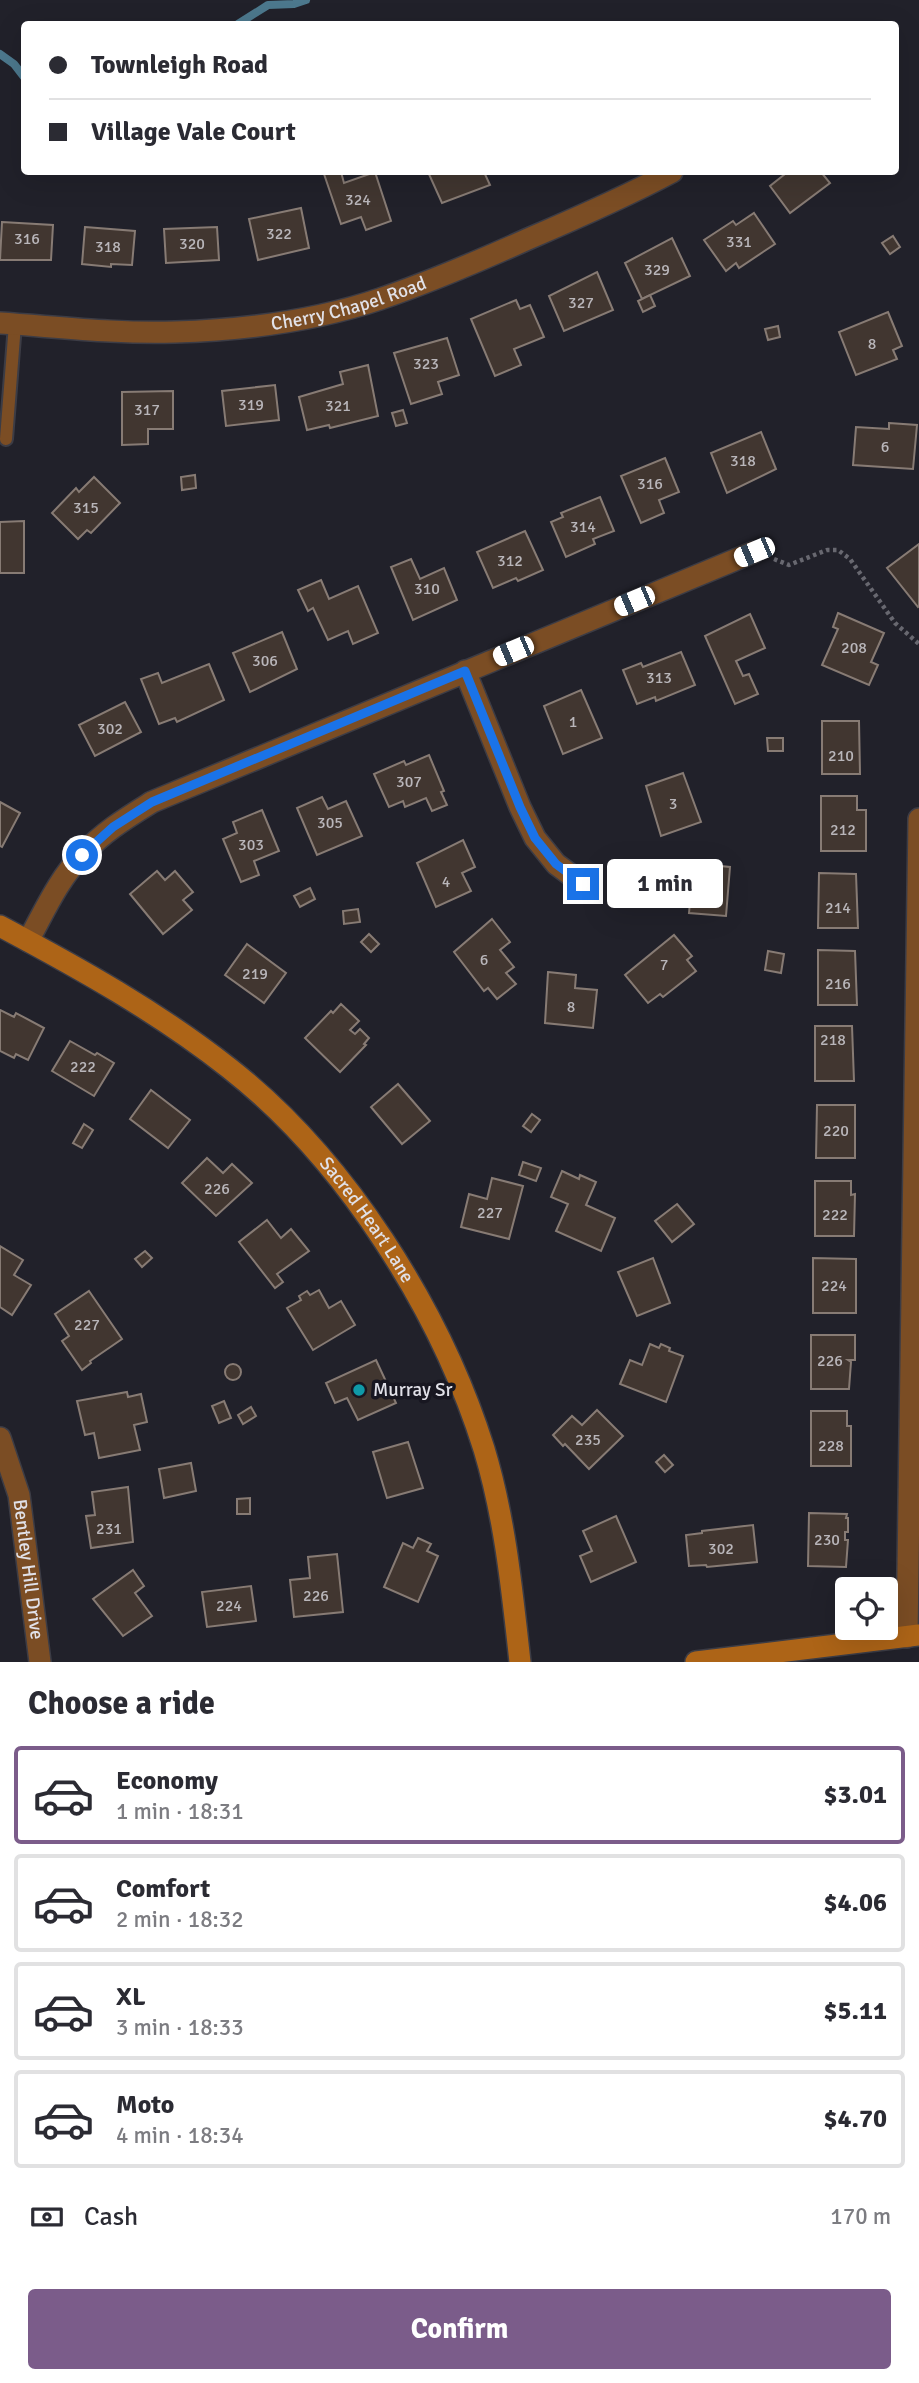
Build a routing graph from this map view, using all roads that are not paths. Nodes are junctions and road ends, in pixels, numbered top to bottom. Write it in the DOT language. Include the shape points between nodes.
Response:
graph roads {
  1 [pos="666,175"];
  2 [pos="7,323"];
  3 [pos="6,439"];
  4 [pos="754,552"];
  5 [pos="465,671"];
  6 [pos="919,819"];
  7 [pos="583,884"];
  8 [pos="0,926"];
  9 [pos="28,941"];
  10 [pos="0,1438"];
  11 [pos="913,1636"];
  12 [pos="40,1662"];
  13 [pos="520,1662"];
  14 [pos="696,1662"];
  1 -- 2 [label="street, Cherry Chapel Road" via="456,271 378,300 319,315 177,332"];
  2 -- 3 [label="lane"];
  4 -- 5 [label="street"];
  5 -- 7 [label="street" via="535,838 556,864"];
  5 -- 9 [label="street" via="142,808 82,855 59,885"];
  6 -- 11 [label="street"];
  8 -- 9 [label="street, Sacred Heart Lane"];
  9 -- 13 [label="street, Sacred Heart Lane" via="146,1009 231,1069 307,1142 370,1221 419,1297 484,1450 509,1566"];
  10 -- 12 [label="street, Bentley Hill Drive" via="19,1495"];
  11 -- 14 [label="street"];
}
